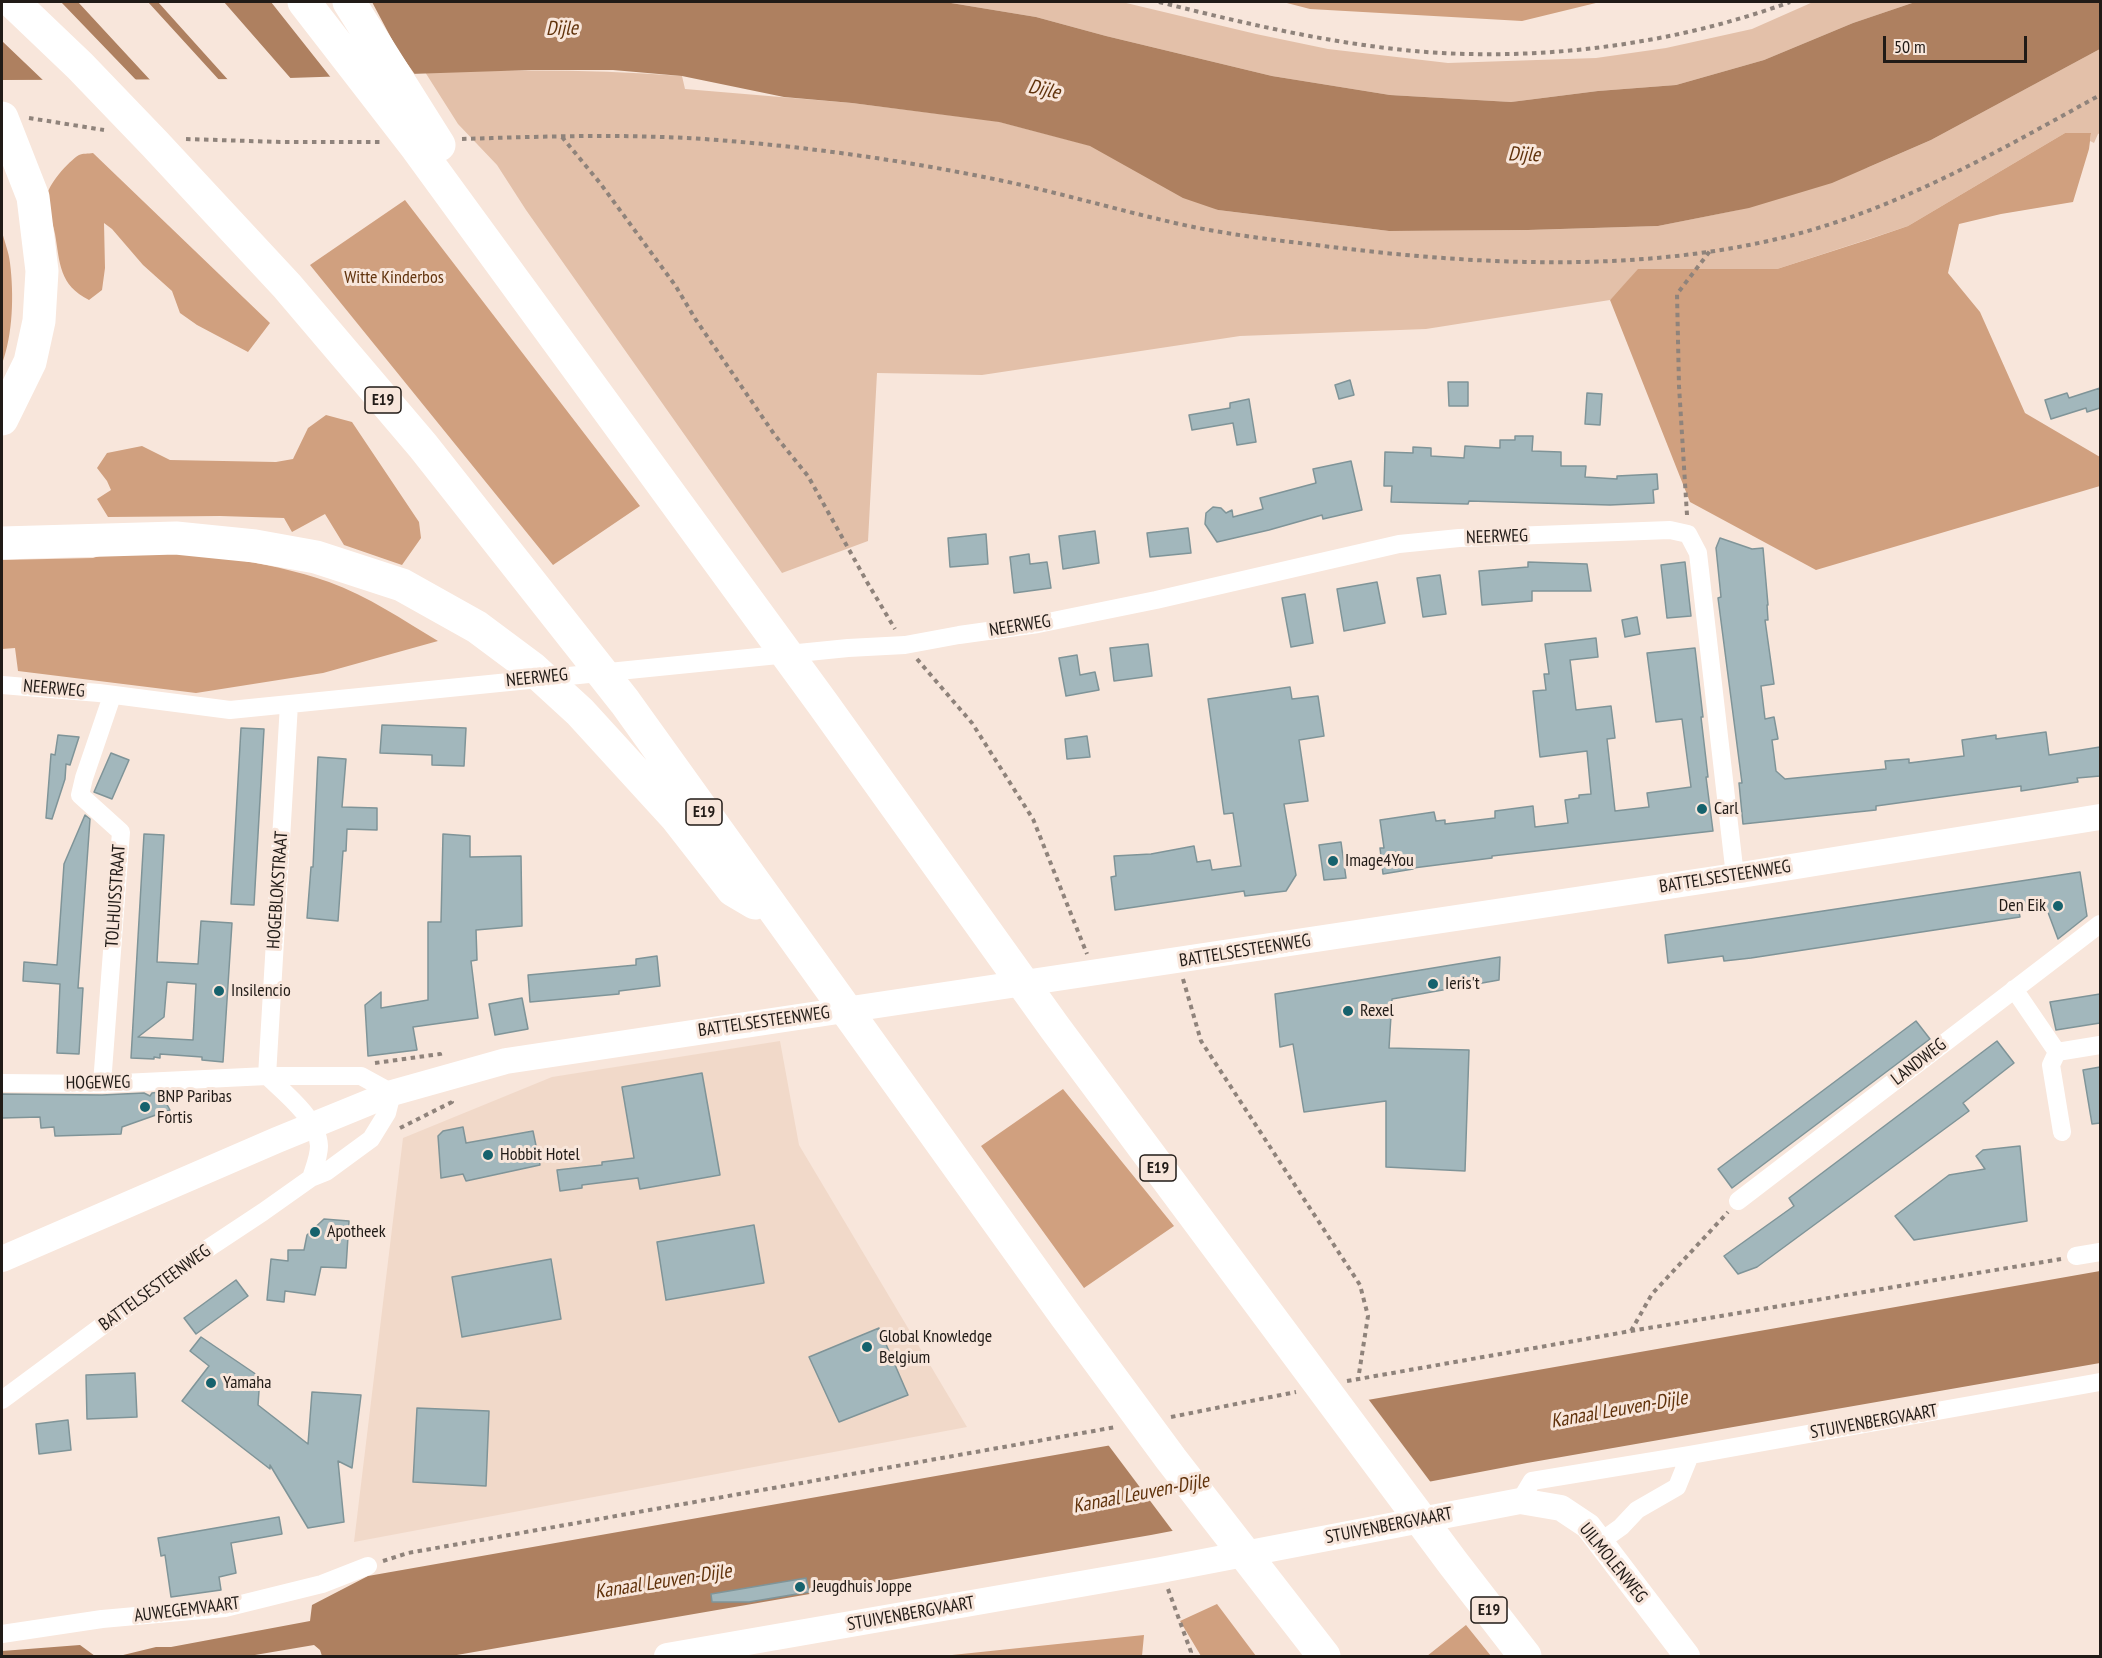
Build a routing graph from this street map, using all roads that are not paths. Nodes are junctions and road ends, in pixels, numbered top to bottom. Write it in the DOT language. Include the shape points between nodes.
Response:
graph roads {
  1 [pos="13,2"];
  2 [pos="304,2"];
  3 [pos="349,2"];
  4 [pos="10,119"];
  5 [pos="437,145"];
  6 [pos="2,419"];
  7 [pos="2,543"];
  8 [pos="2,685"];
  9 [pos="112,696"];
  10 [pos="290,704"];
  11 [pos="2100,817"];
  12 [pos="1736,876"];
  13 [pos="783,921"];
  14 [pos="2100,924"];
  15 [pos="2014,989"];
  16 [pos="2100,1045"];
  17 [pos="2057,1052"];
  18 [pos="267,1076"];
  19 [pos="2,1083"];
  20 [pos="102,1084"];
  21 [pos="392,1093"];
  22 [pos="312,1126"];
  23 [pos="2062,1132"];
  24 [pos="311,1178"];
  25 [pos="1738,1201"];
  26 [pos="2100,1252"];
  27 [pos="2076,1256"];
  28 [pos="2,1259"];
  29 [pos="2100,1382"];
  30 [pos="2,1400"];
  31 [pos="1690,1455"];
  32 [pos="1520,1501"];
  33 [pos="1600,1542"];
  34 [pos="368,1566"];
  35 [pos="2,1634"];
  36 [pos="667,1656"];
  37 [pos="1324,1656"];
  38 [pos="1525,1656"];
  39 [pos="1687,1656"];
  1 -- 13 [label="highway, E19" via="166,141 423,446 625,702"];
  2 -- 5 [label="highway"];
  3 -- 5 [label="highway"];
  4 -- 6 [label="highway" via="33,197 42,271 39,321 30,362"];
  5 -- 38 [label="highway, E19" via="455,202 1054,1028"];
  7 -- 13 [label="highway" via="176,538 255,546 306,555 402,585 477,627 532,668 580,712 676,817 733,890"];
  8 -- 9 [label="street, NEERWEG"];
  9 -- 10 [label="street, NEERWEG" via="230,710"];
  9 -- 20 [label="street, TOLHUISSTRAAT" via="80,795 121,831"];
  10 -- 12 [label="street, NEERWEG" via="905,645 1156,600 1400,544 1670,530 1688,534 1698,553"];
  10 -- 18 [label="street, HOGEBLOKSTRAAT"];
  11 -- 12 [label="main road, BATTELSESTEENWEG"];
  12 -- 21 [label="main road, BATTELSESTEENWEG" via="541,1055"];
  13 -- 37 [label="highway, E19" via="1065,1315"];
  14 -- 15 [label="street, LANDWEG"];
  15 -- 17 [label="street"];
  15 -- 25 [label="street, LANDWEG"];
  16 -- 17 [label="street"];
  17 -- 23 [label="street" via="2051,1065"];
  18 -- 20 [label="street, HOGEWEG"];
  18 -- 21 [label="street, HOGEWEG" via="361,1076"];
  18 -- 22 [label="street"];
  19 -- 20 [label="street, HOGEWEG"];
  21 -- 22 [label="main road, BATTELSESTEENWEG"];
  21 -- 24 [label="street, BATTELSESTEENWEG" via="387,1113 371,1138 327,1172"];
  22 -- 24 [label="street" via="319,1144"];
  22 -- 28 [label="main road, BATTELSESTEENWEG"];
  24 -- 30 [label="street, BATTELSESTEENWEG" via="195,1257"];
  26 -- 27 [label="street"];
  29 -- 31 [label="street, STUIVENBERGVAART"];
  31 -- 32 [label="street, STUIVENBERGVAART" via="1532,1481"];
  31 -- 33 [label="street" via="1677,1487 1637,1510"];
  32 -- 33 [label="main road, UILMOLENWEG" via="1561,1508 1588,1526"];
  32 -- 36 [label="main road, STUIVENBERGVAART" via="1161,1570"];
  33 -- 39 [label="main road, UILMOLENWEG"];
  34 -- 35 [label="street, AUWEGEMVAART" via="321,1584 225,1608 102,1619"];
}
